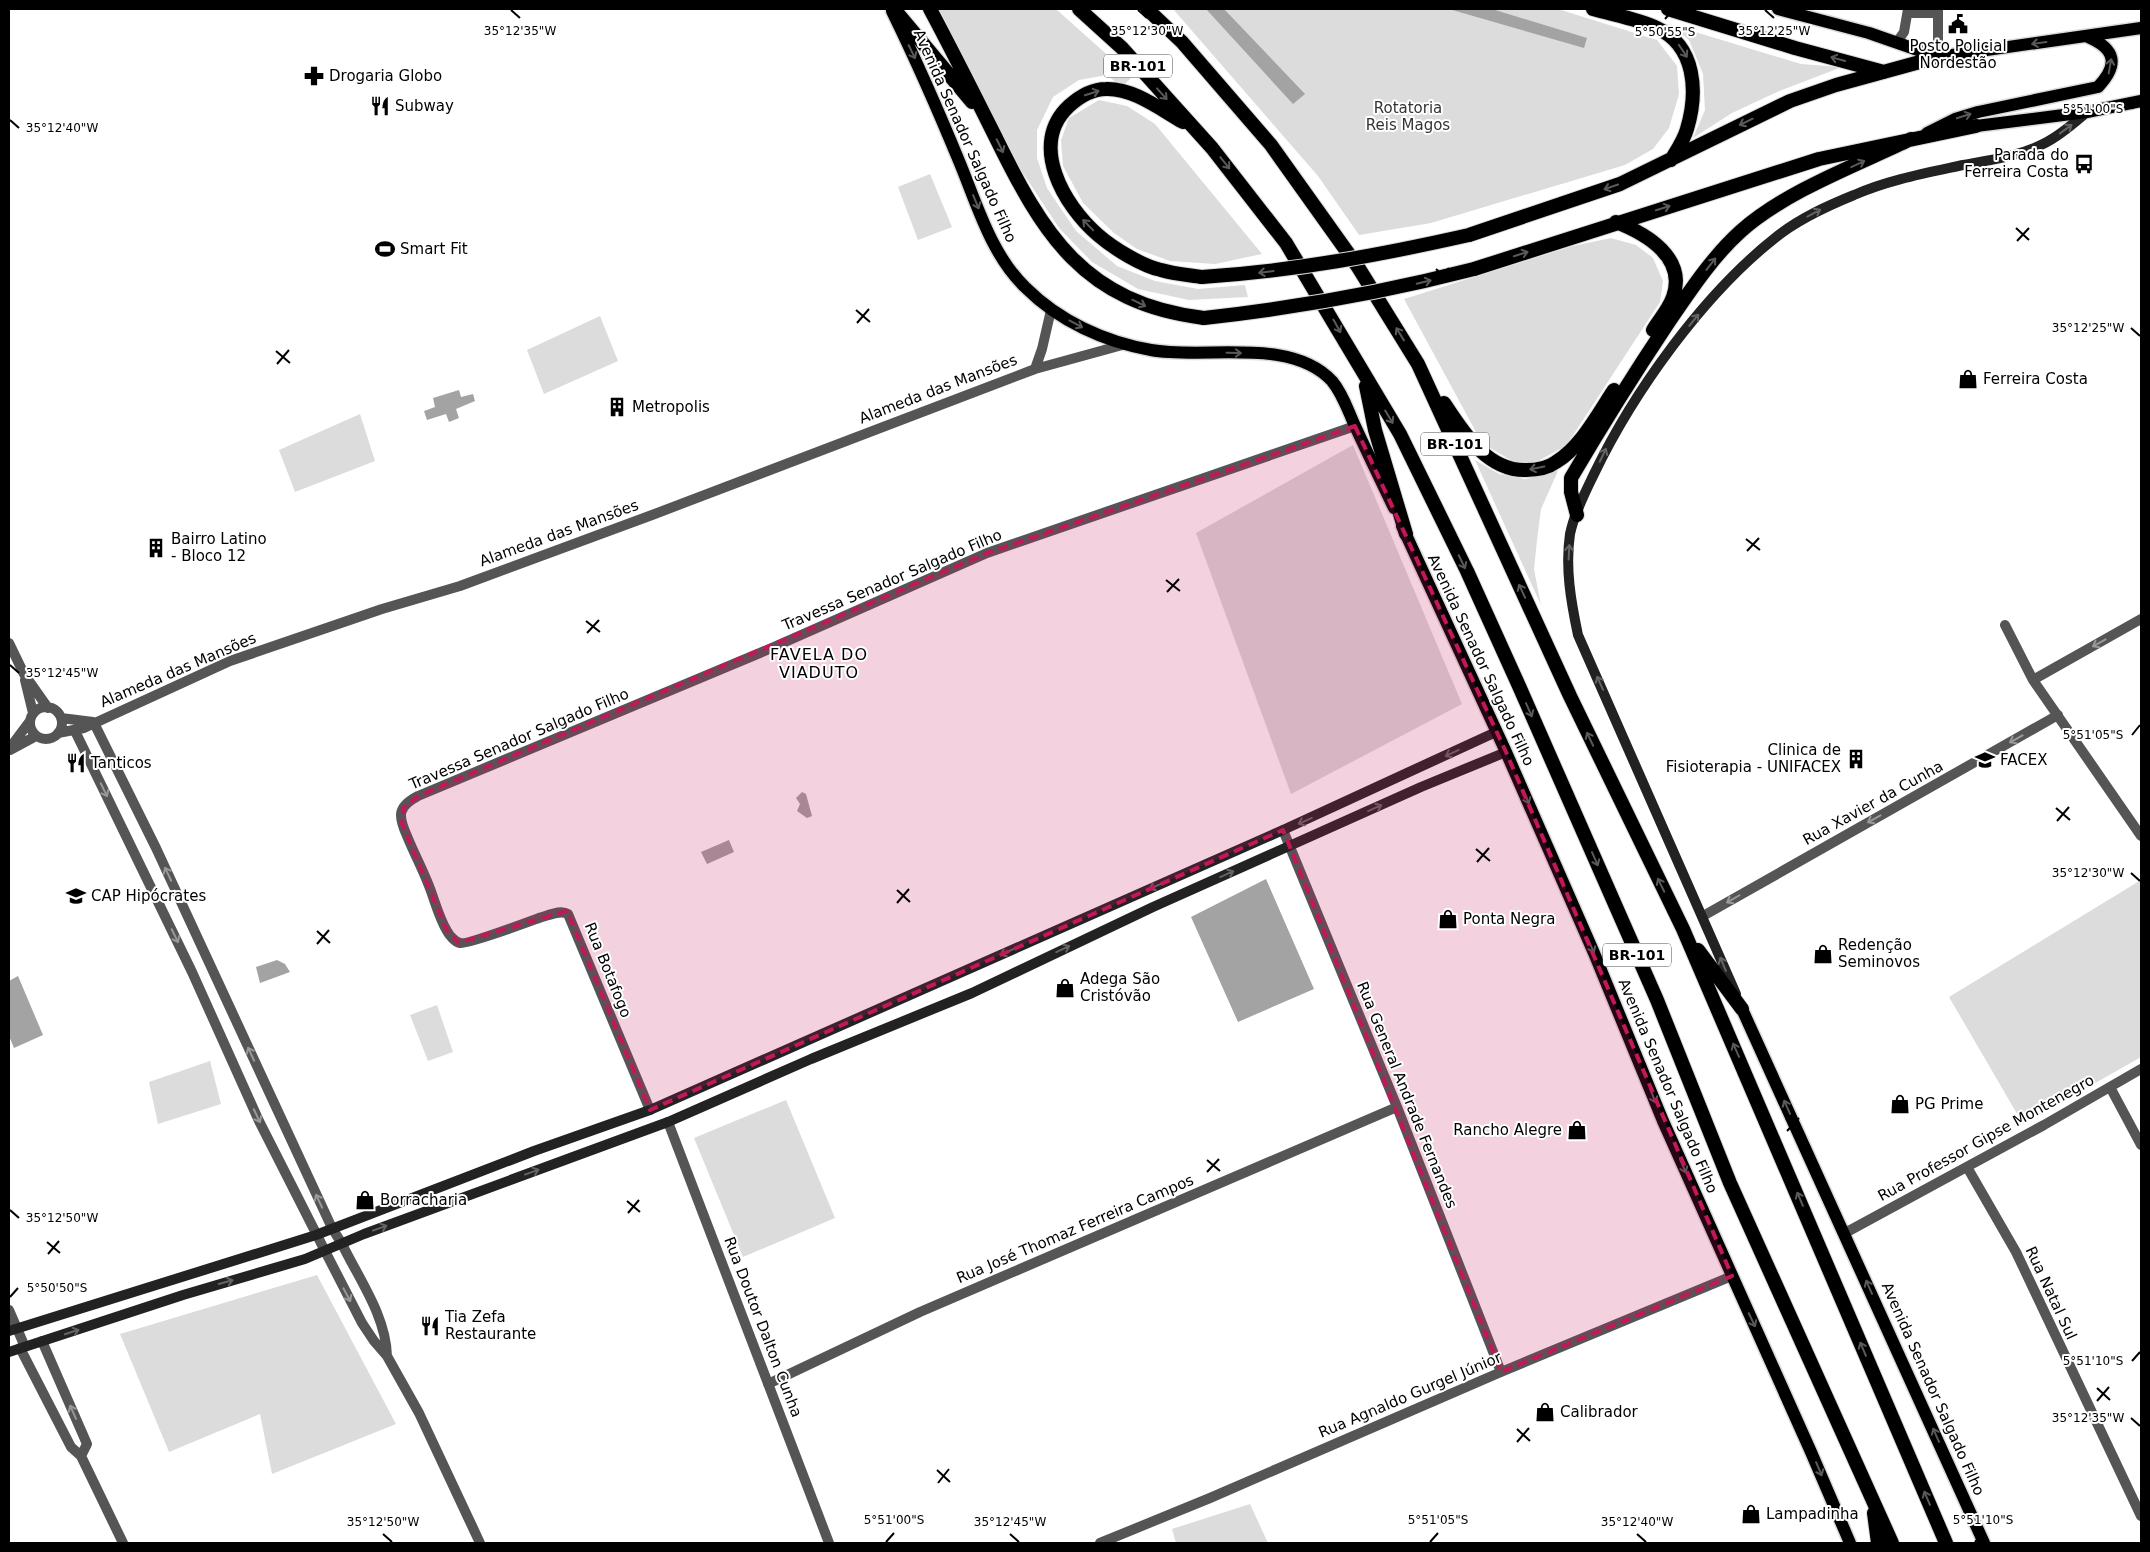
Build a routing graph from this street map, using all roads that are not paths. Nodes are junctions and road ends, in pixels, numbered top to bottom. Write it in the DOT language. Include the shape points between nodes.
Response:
graph roads {
  1 [pos="892,9"];
  2 [pos="930,9"];
  3 [pos="1079,9"];
  4 [pos="1147,9"];
  5 [pos="1594,9"];
  6 [pos="1668,9"];
  7 [pos="1778,9"];
  8 [pos="1908,11"];
  9 [pos="1938,11"];
  10 [pos="2141,28"];
  11 [pos="2087,37"];
  12 [pos="1897,42"];
  13 [pos="1938,57"];
  14 [pos="1885,72"];
  15 [pos="2141,101"];
  16 [pos="2088,112"];
  17 [pos="987,119"];
  18 [pos="1976,126"];
  19 [pos="1192,127"];
  20 [pos="1916,138"];
  21 [pos="1671,160"];
  22 [pos="1616,222"];
  23 [pos="1051,310"];
  24 [pos="1126,344"];
  25 [pos="1418,364"];
  26 [pos="1035,369"];
  27 [pos="1364,375"];
  28 [pos="1355,426"];
  29 [pos="1577,515"];
  30 [pos="1406,534"];
  31 [pos="2141,619"];
  32 [pos="2006,625"];
  33 [pos="9,643"];
  34 [pos="24,674"];
  35 [pos="2033,680"];
  36 [pos="48,708"];
  37 [pos="2058,715"];
  38 [pos="32,717"];
  39 [pos="61,718"];
  40 [pos="94,723"];
  41 [pos="75,731"];
  42 [pos="1496,732"];
  43 [pos="58,733"];
  44 [pos="36,736"];
  45 [pos="9,750"];
  46 [pos="1506,752"];
  47 [pos="400,815"];
  48 [pos="1283,830"];
  49 [pos="2141,836"];
  50 [pos="1290,847"];
  51 [pos="1703,916"];
  52 [pos="1683,929"];
  53 [pos="1742,1009"];
  54 [pos="2141,1069"];
  55 [pos="2110,1087"];
  56 [pos="1397,1107"];
  57 [pos="650,1110"];
  58 [pos="668,1122"];
  59 [pos="2141,1144"];
  60 [pos="298,1154"];
  61 [pos="281,1162"];
  62 [pos="1967,1167"];
  63 [pos="332,1228"];
  64 [pos="1845,1233"];
  65 [pos="316,1234"];
  66 [pos="342,1244"];
  67 [pos="325,1251"];
  68 [pos="1732,1276"];
  69 [pos="9,1310"];
  70 [pos="13,1330"];
  71 [pos="42,1341"];
  72 [pos="23,1348"];
  73 [pos="9,1352"];
  74 [pos="387,1356"];
  75 [pos="1501,1372"];
  76 [pos="768,1384"];
  77 [pos="81,1456"];
  78 [pos="1872,1497"];
  79 [pos="2141,1516"];
  80 [pos="123,1543"];
  81 [pos="480,1543"];
  82 [pos="829,1543"];
  83 [pos="1100,1543"];
  84 [pos="1850,1543"];
  85 [pos="1878,1543"];
  86 [pos="1892,1543"];
  87 [pos="1946,1543"];
  88 [pos="1984,1543"];
  1 -- 17 [label="highway"];
  1 -- 23 [label="main road, Avenida Senador Salgado Filho, one-way" via="998,254 1025,288"];
  2 -- 17 [label="highway"];
  3 -- 19 [label="highway, Avenida Senador Salgado Filho / BR-101, one-way" via="1122,48"];
  25 -- 4 [label="highway, BR-101, one-way" via="1358,266 1271,145 1182,42"];
  5 -- 21 [label="highway, one-way" via="1657,28 1676,41 1688,59 1694,82 1693,106 1687,131"];
  14 -- 6 [label="highway, one-way"];
  7 -- 12 [label="main road"];
  8 -- 9 [label="street"];
  8 -- 12 [label="street" via="1904,32"];
  9 -- 13 [label="street"];
  10 -- 11 [label="main road"];
  11 -- 13 [label="main road, one-way"];
  20 -- 11 [label="main road, one-way" via="1978,112 2098,87 2111,70 2111,54 2102,43"];
  12 -- 13 [label="main road"];
  13 -- 14 [label="highway"];
  14 -- 21 [label="highway, one-way" via="1790,101"];
  15 -- 16 [label="main road"];
  16 -- 18 [label="main road"];
  29 -- 16 [label="main road, Avenida Senador Salgado Filho, one-way" via="1614,432 1693,321 1738,270 1777,236 1814,213 1855,194 1901,179 2024,152 2046,143"];
  17 -- 22 [label="highway, one-way, bridge" via="1040,220 1083,270 1147,307 1178,315 1204,318 1259,312 1418,284"];
  18 -- 20 [label="highway"];
  21 -- 19 [label="highway, one-way, bridge" via="1620,184 1469,234 1329,264 1202,277 1159,270 1098,236 1066,197 1052,161 1054,129 1059,119 1073,102 1093,91 1107,89 1136,96"];
  19 -- 27 [label="highway, Avenida Senador Salgado Filho / BR-101, one-way" via="1286,243"];
  22 -- 20 [label="highway, one-way" via="1819,159"];
  29 -- 20 [label="highway, one-way" via="1571,478 1631,379 1716,257 1741,231 1773,207"];
  22 -- 25 [label="highway, one-way" via="1637,230 1666,253 1676,284 1673,298 1588,429 1556,462 1536,470 1516,470 1497,463 1468,439"];
  23 -- 24 [label="main road, Avenida Senador Salgado Filho, one-way" via="1091,331"];
  23 -- 26 [label="street, Alameda das Mansões"];
  24 -- 26 [label="street, Alameda das Mansões"];
  24 -- 28 [label="main road, Avenida Senador Salgado Filho, one-way" via="1152,350 1261,353 1292,358 1331,381"];
  52 -- 25 [label="highway, BR-101, one-way" via="1570,696"];
  26 -- 40 [label="street, Alameda das Mansões" via="460,586 230,661"];
  27 -- 30 [label="highway" via="1375,430"];
  27 -- 78 [label="highway, Avenida Senador Salgado Filho / BR-101, one-way" via="1404,442 1515,677 1657,1000 1730,1183"];
  28 -- 30 [label="main road, Avenida Senador Salgado Filho"];
  28 -- 47 [label="street, Travessa Senador Salgado Filho" via="987,553 750,658 418,796 406,804"];
  51 -- 29 [label="main road, Avenida Senador Salgado Filho, one-way" via="1578,635 1568,571 1570,533"];
  30 -- 42 [label="main road, Avenida Senador Salgado Filho"];
  31 -- 35 [label="street, one-way"];
  32 -- 35 [label="street"];
  33 -- 34 [label="street"];
  34 -- 36 [label="street"];
  34 -- 38 [label="street"];
  35 -- 37 [label="street"];
  36 -- 38 [label="street" via="40,708"];
  36 -- 39 [label="street"];
  37 -- 49 [label="street"];
  37 -- 51 [label="street, Rua Xavier da Cunha, one-way"];
  38 -- 44 [label="street" via="31,730"];
  38 -- 45 [label="street"];
  39 -- 40 [label="street, Alameda das Mansões"];
  39 -- 43 [label="street"];
  40 -- 41 [label="street, Alameda das Mansões"];
  60 -- 40 [label="street, one-way" via="156,848"];
  41 -- 43 [label="street, Alameda das Mansões"];
  41 -- 61 [label="street, one-way"];
  42 -- 46 [label="main road, Avenida Senador Salgado Filho"];
  42 -- 48 [label="main road, one-way"];
  43 -- 44 [label="street" via="51,738"];
  44 -- 45 [label="street"];
  50 -- 46 [label="main road, one-way"];
  46 -- 68 [label="main road, Avenida Senador Salgado Filho, one-way"];
  47 -- 57 [label="street, Rua Botafogo" via="446,929 458,943 468,943 555,914 568,914"];
  48 -- 50 [label="street, Rua General Andrade Fernandes"];
  48 -- 57 [label="main road, one-way"];
  50 -- 56 [label="street, Rua General Andrade Fernandes"];
  58 -- 50 [label="main road, one-way" via="972,993"];
  53 -- 51 [label="main road, Avenida Senador Salgado Filho, one-way"];
  52 -- 53 [label="highway"];
  87 -- 52 [label="highway, BR-101, one-way"];
  64 -- 53 [label="main road, Avenida Senador Salgado Filho, one-way"];
  54 -- 55 [label="street, Rua Professor Gipse Montenegro"];
  55 -- 59 [label="street"];
  55 -- 62 [label="street, Rua Professor Gipse Montenegro"];
  56 -- 75 [label="street, Rua General Andrade Fernandes"];
  56 -- 76 [label="street, Rua José Thomaz Ferreira Campos" via="920,1312"];
  57 -- 63 [label="main road"];
  66 -- 58 [label="main road, one-way"];
  58 -- 76 [label="street, Rua Doutor Dalton Cunha"];
  60 -- 61 [label="street"];
  63 -- 60 [label="street, one-way"];
  61 -- 65 [label="street"];
  62 -- 64 [label="street, Rua Professor Gipse Montenegro"];
  62 -- 79 [label="street, Rua Natal Sul" via="2016,1252"];
  63 -- 65 [label="main road"];
  63 -- 66 [label="street"];
  88 -- 64 [label="main road, Avenida Senador Salgado Filho, one-way"];
  65 -- 67 [label="street"];
  65 -- 70 [label="main road"];
  66 -- 67 [label="main road"];
  66 -- 74 [label="street" via="381,1322"];
  71 -- 67 [label="main road, one-way"];
  67 -- 74 [label="street, one-way" via="362,1323"];
  68 -- 75 [label="street, Rua Agnaldo Gurgel Júnior"];
  68 -- 84 [label="main road, Avenida Senador Salgado Filho, one-way"];
  69 -- 70 [label="street"];
  70 -- 72 [label="street"];
  71 -- 72 [label="main road"];
  77 -- 71 [label="street, one-way" via="87,1444"];
  72 -- 73 [label="main road"];
  72 -- 77 [label="street" via="71,1447"];
  74 -- 81 [label="street" via="419,1413"];
  75 -- 83 [label="street, Rua Agnaldo Gurgel Júnior"];
  76 -- 82 [label="street, Rua Doutor Dalton Cunha"];
  77 -- 80 [label="street"];
  78 -- 85 [label="highway"];
  78 -- 86 [label="highway, Avenida Senador Salgado Filho / BR-101"];
}
